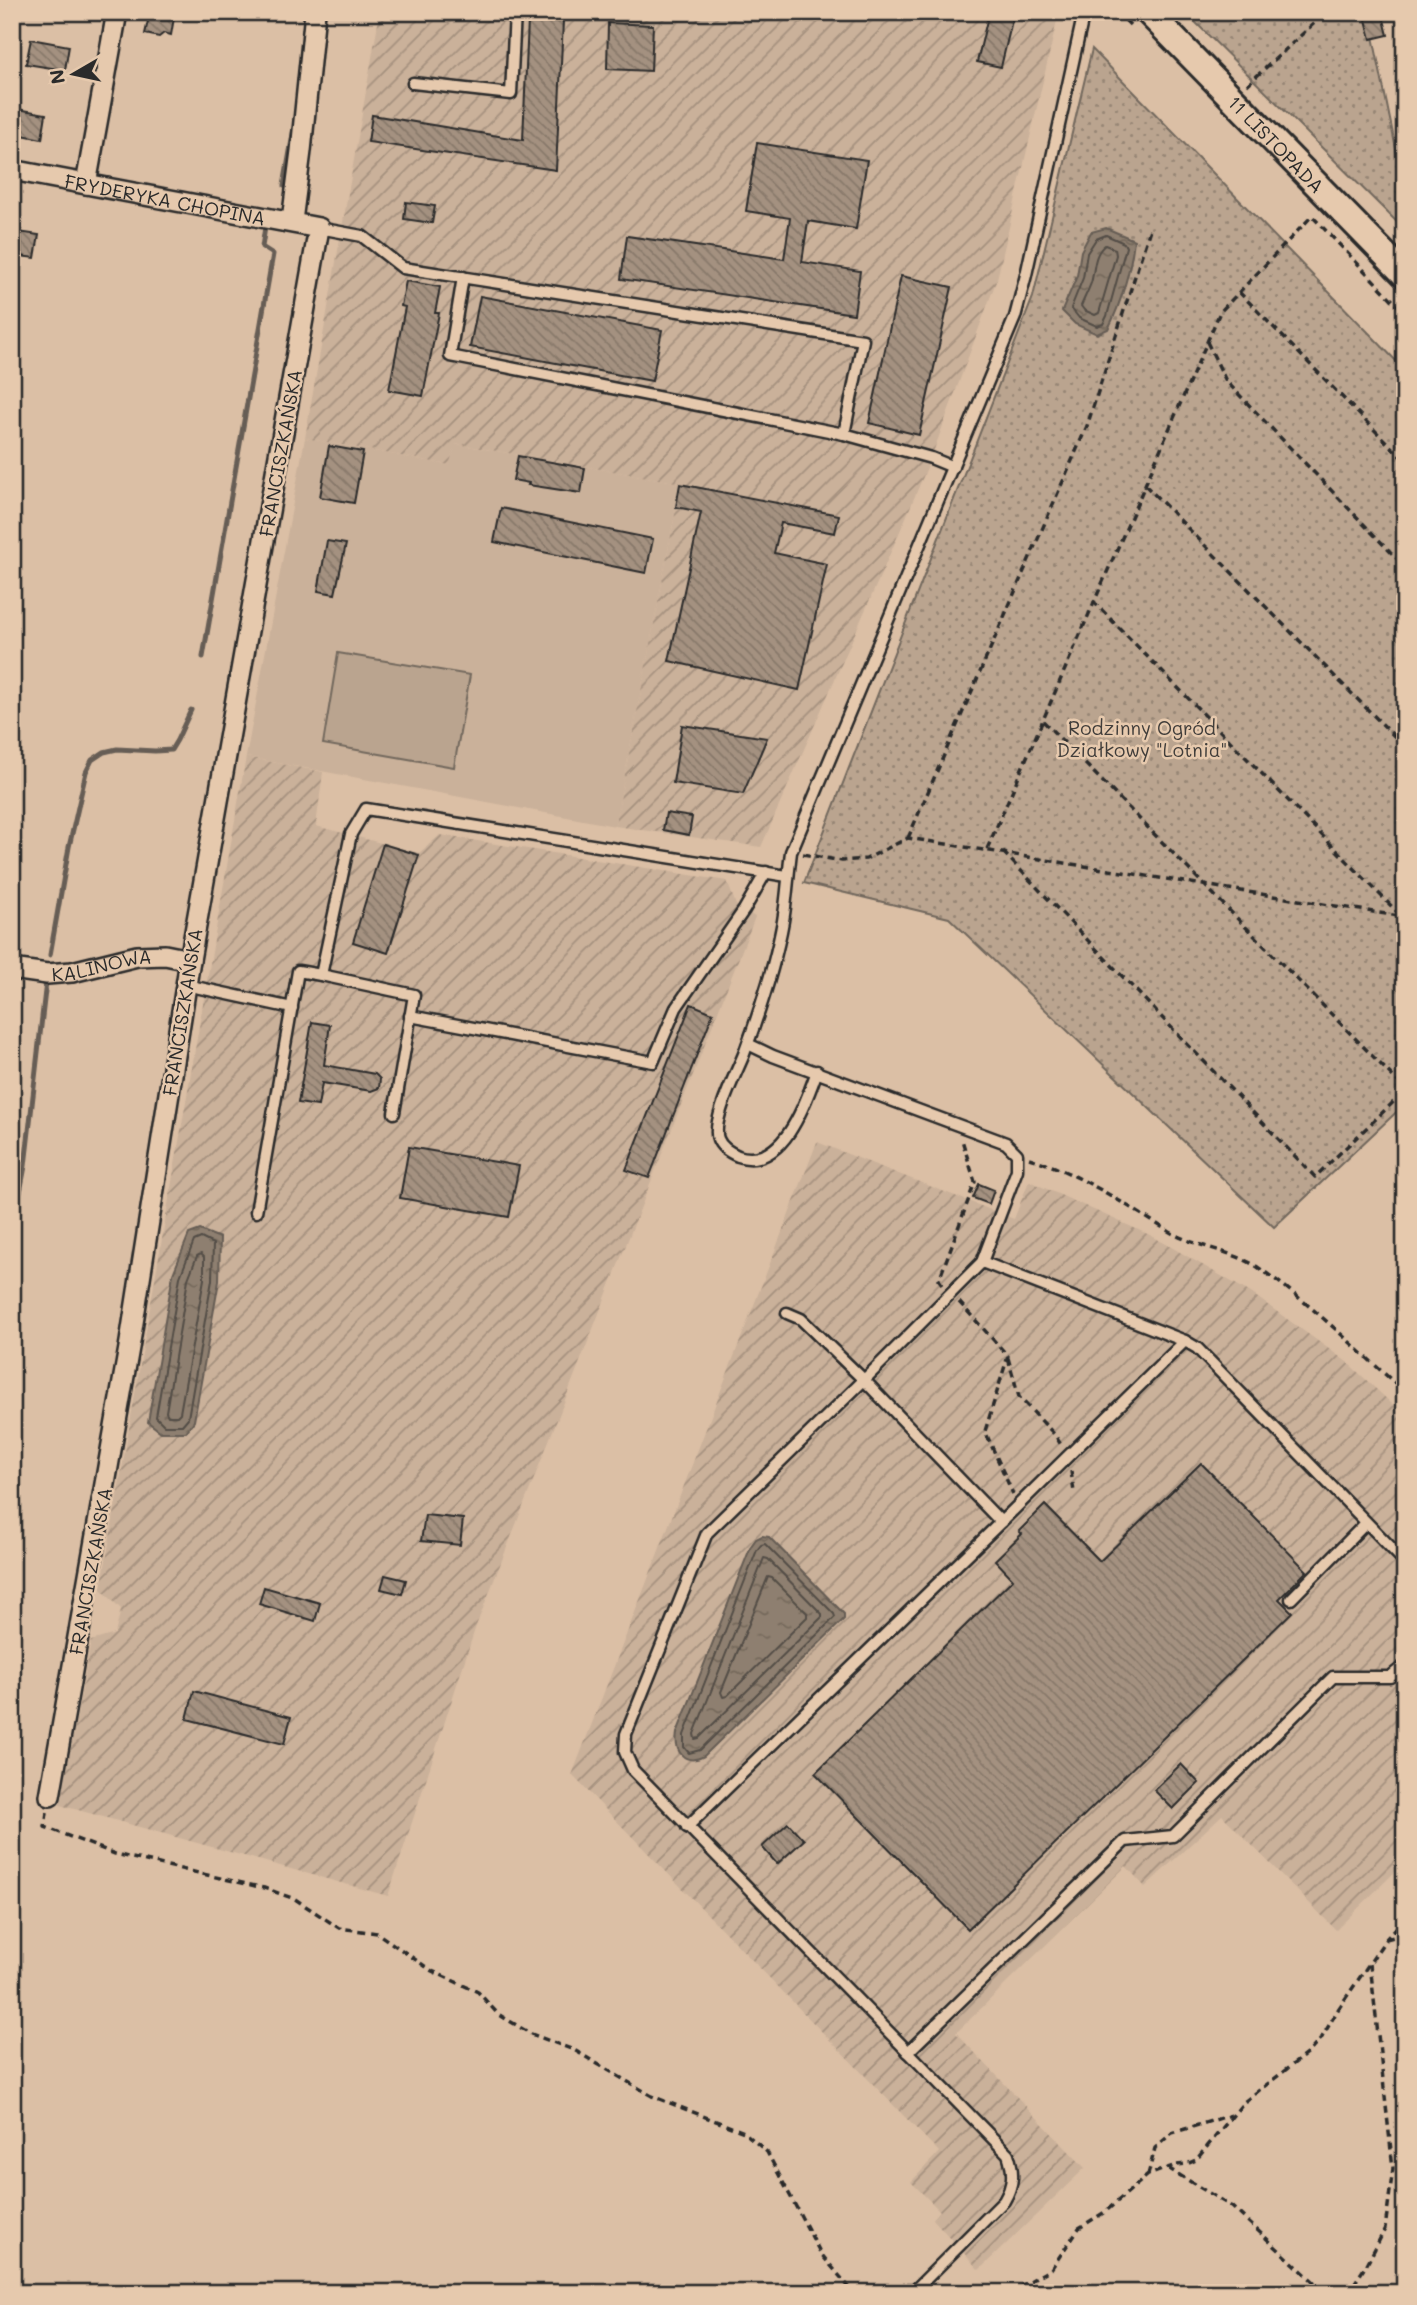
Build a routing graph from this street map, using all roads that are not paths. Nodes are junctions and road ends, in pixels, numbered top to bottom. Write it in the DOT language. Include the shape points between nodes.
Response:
graph roads {
  1 [pos="117,12"];
  2 [pos="315,12"];
  3 [pos="515,12"];
  4 [pos="1084,12"];
  5 [pos="1148,12"];
  6 [pos="414,83"];
  7 [pos="12,170"];
  8 [pos="86,184"];
  9 [pos="292,221"];
  10 [pos="319,228"];
  11 [pos="1405,275"];
  12 [pos="464,277"];
  13 [pos="844,434"];
  14 [pos="953,467"];
  15 [pos="766,872"];
  16 [pos="788,876"];
  17 [pos="190,960"];
  18 [pos="12,969"];
  19 [pos="321,975"];
  20 [pos="186,985"];
  21 [pos="292,1008"];
  22 [pos="410,1016"];
  23 [pos="748,1044"];
  24 [pos="817,1071"];
  25 [pos="394,1113"];
  26 [pos="256,1212"];
  27 [pos="982,1262"];
  28 [pos="787,1313"];
  29 [pos="1185,1340"];
  30 [pos="864,1380"];
  31 [pos="1001,1522"];
  32 [pos="1367,1523"];
  33 [pos="1405,1562"];
  34 [pos="1291,1599"];
  35 [pos="1405,1665"];
  36 [pos="50,1796"];
  37 [pos="687,1827"];
  38 [pos="908,2052"];
  39 [pos="912,2293"];
  1 -- 8 [label="street"];
  2 -- 9 [label="street"];
  3 -- 6 [label="lane" via="511,94"];
  4 -- 14 [label="lane" via="1015,317"];
  5 -- 11 [label="street, 11 LISTOPADA"];
  7 -- 8 [label="street, FRYDERYKA CHOPINA"];
  8 -- 9 [label="street, FRYDERYKA CHOPINA"];
  9 -- 10 [label="street, FRYDERYKA CHOPINA"];
  10 -- 12 [label="lane" via="362,236 403,268"];
  10 -- 17 [label="street, FRANCISZKAŃSKA"];
  12 -- 13 [label="lane" via="450,355"];
  12 -- 13 [label="lane" via="863,340"];
  13 -- 14 [label="lane"];
  14 -- 16 [label="lane" via="791,852"];
  15 -- 16 [label="lane"];
  15 -- 19 [label="lane" via="366,809 351,834"];
  15 -- 22 [label="lane" via="676,1008 653,1062"];
  16 -- 23 [label="lane" via="774,964"];
  17 -- 18 [label="street, KALINOWA" via="137,956 47,974"];
  17 -- 20 [label="street, FRANCISZKAŃSKA"];
  19 -- 21 [label="lane" via="298,971"];
  19 -- 22 [label="lane" via="414,995"];
  20 -- 21 [label="lane"];
  20 -- 36 [label="street, FRANCISZKAŃSKA" via="130,1342"];
  21 -- 26 [label="lane"];
  22 -- 25 [label="lane"];
  23 -- 24 [label="lane"];
  23 -- 24 [label="lane" via="717,1124 718,1140 741,1157 760,1157 792,1130"];
  24 -- 27 [label="lane" via="1006,1143 1017,1154 1017,1170"];
  27 -- 29 [label="lane"];
  27 -- 30 [label="lane"];
  28 -- 30 [label="lane" via="801,1319"];
  29 -- 31 [label="lane"];
  29 -- 32 [label="lane"];
  30 -- 31 [label="lane"];
  30 -- 37 [label="lane" via="706,1533 626,1734 625,1752 633,1770"];
  31 -- 37 [label="lane"];
  32 -- 33 [label="lane"];
  32 -- 34 [label="lane"];
  35 -- 38 [label="lane" via="1390,1677 1332,1677 1174,1836 1125,1841"];
  37 -- 38 [label="lane"];
  38 -- 39 [label="lane" via="1008,2154 1014,2170 1004,2201"];
}
